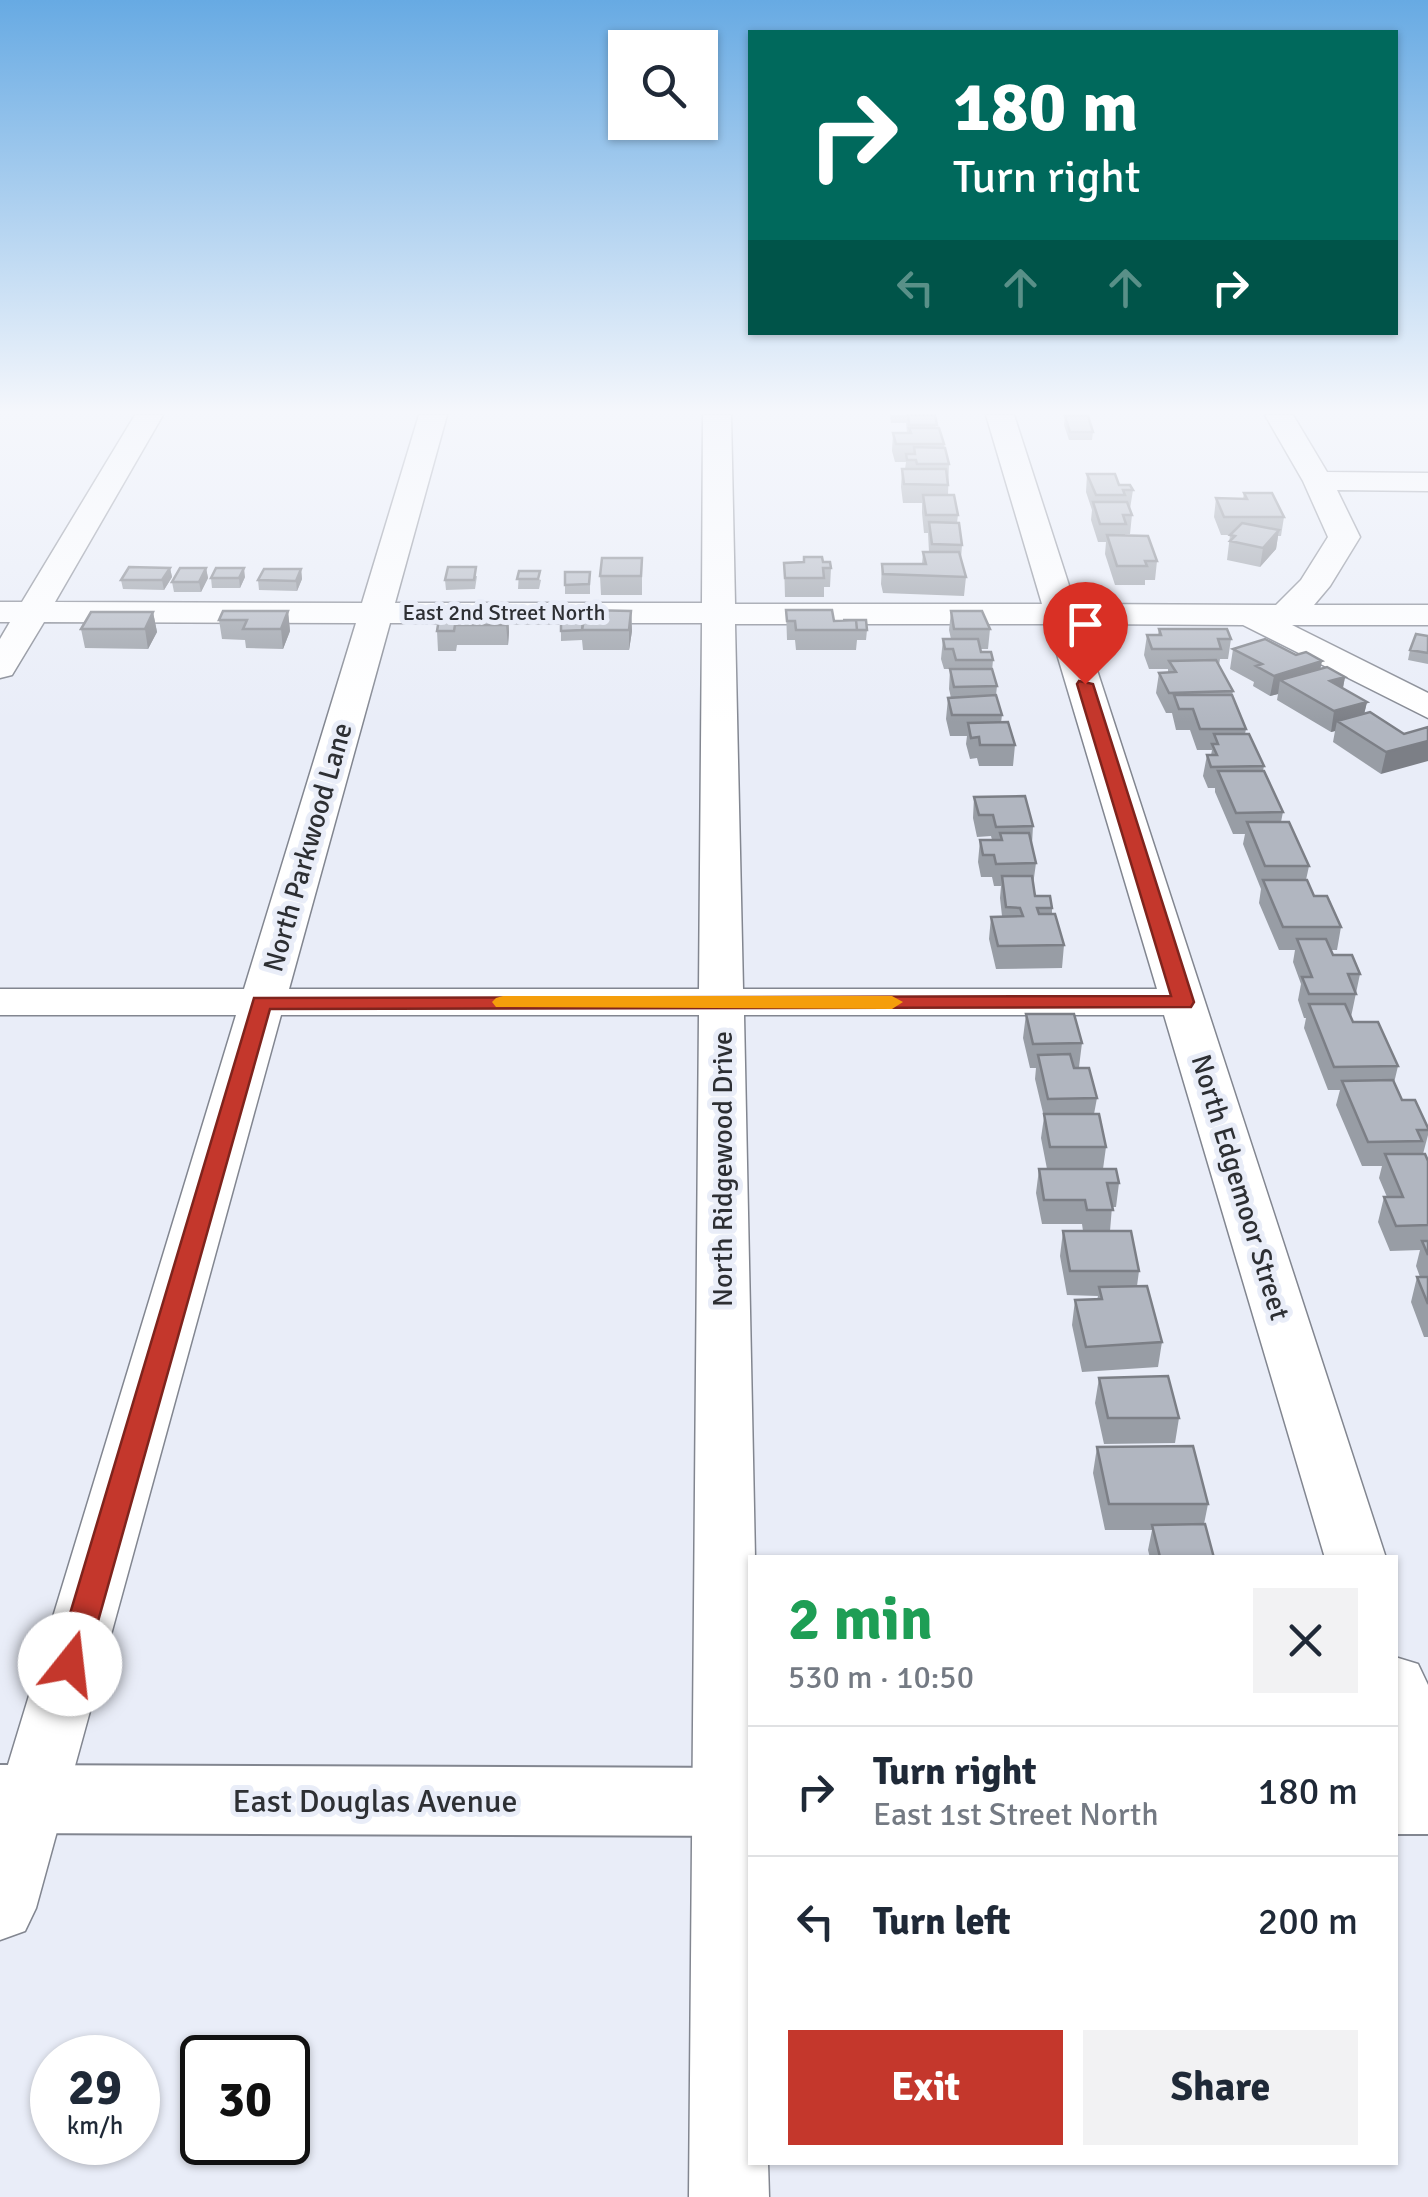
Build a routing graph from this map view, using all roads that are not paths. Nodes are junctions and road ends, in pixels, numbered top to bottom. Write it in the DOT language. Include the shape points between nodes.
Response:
graph roads {
  1 [pos="80,518"];
  2 [pos="403,518"];
  3 [pos="719,518"];
  4 [pos="1032,518"];
  5 [pos="1335,518"];
  6 [pos="17,612"];
  7 [pos="376,612"];
  8 [pos="720,613"];
  9 [pos="1063,614"];
  10 [pos="1245,614"];
  11 [pos="1286,614"];
  12 [pos="1428,614"];
  13 [pos="0,668"];
  14 [pos="1428,707"];
  15 [pos="0,1002"];
  16 [pos="261,1002"];
  17 [pos="721,1002"];
  18 [pos="1184,1002"];
  19 [pos="1355,1555"];
  20 [pos="1398,1693"];
  21 [pos="1428,1789"];
  22 [pos="16,1799"];
  23 [pos="1398,1800"];
  24 [pos="1428,1800"];
  25 [pos="737,1802"];
  26 [pos="0,1908"];
  27 [pos="730,2197"];
  1 -- 6 [label="street"];
  2 -- 7 [label="street, North Parkwood Lane"];
  3 -- 8 [label="street, North Ridgewood Drive"];
  4 -- 9 [label="street, North Edgemoor Street"];
  5 -- 11 [label="street" via="1344,537 1314,586"];
  6 -- 7 [label="street, East 2nd Street North"];
  6 -- 13 [label="street"];
  7 -- 8 [label="street, East 2nd Street North"];
  7 -- 16 [label="street, North Parkwood Lane"];
  8 -- 9 [label="street, East 2nd Street North"];
  8 -- 17 [label="street, North Ridgewood Drive"];
  9 -- 10 [label="street, East 2nd Street North"];
  9 -- 18 [label="street, North Edgemoor Street"];
  10 -- 11 [label="street, East 2nd Street North"];
  10 -- 14 [label="street"];
  11 -- 12 [label="street, East 2nd Street North"];
  15 -- 16 [label="street"];
  16 -- 17 [label="street"];
  16 -- 22 [label="street, North Parkwood Lane"];
  17 -- 18 [label="street"];
  17 -- 25 [label="street, North Ridgewood Drive"];
  18 -- 19 [label="street, North Edgemoor Street"];
  20 -- 21 [label="street"];
  22 -- 25 [label="main road, East Douglas Avenue"];
  22 -- 26 [label="street, North Parkwood Lane"];
  23 -- 24 [label="main road"];
  25 -- 27 [label="street, North Ridgewood Drive"];
}
